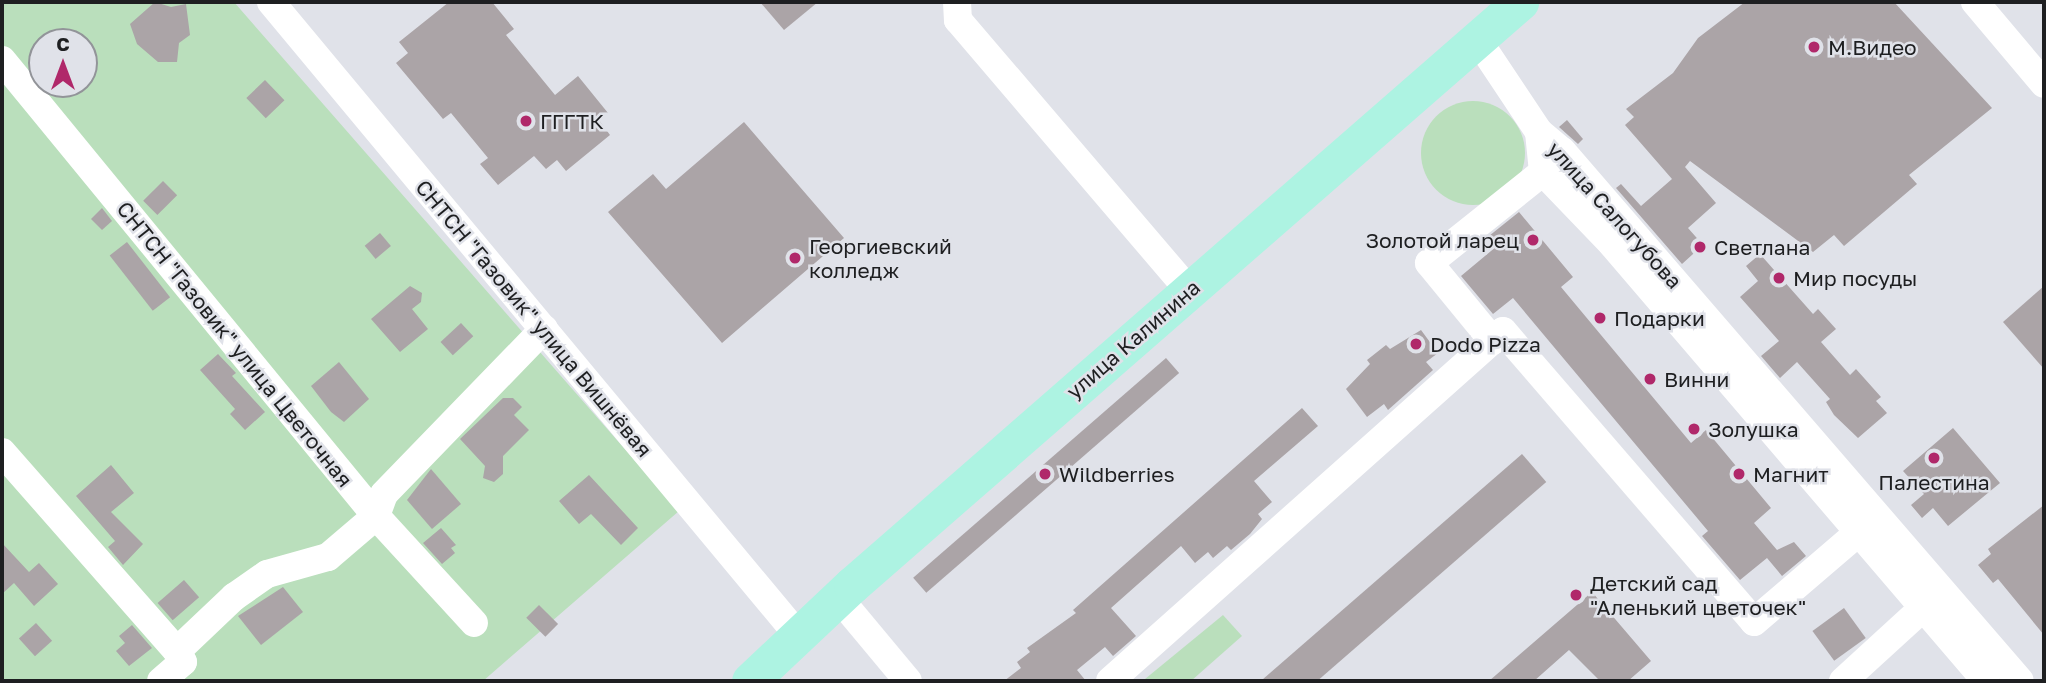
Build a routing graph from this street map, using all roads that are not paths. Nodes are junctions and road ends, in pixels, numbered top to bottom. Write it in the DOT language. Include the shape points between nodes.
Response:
graph roads {
  1 [pos="271,2"];
  2 [pos="957,2"];
  3 [pos="1975,2"];
  4 [pos="1496,16"];
  5 [pos="2,60"];
  6 [pos="2044,84"];
  7 [pos="1539,132"];
  8 [pos="1543,172"];
  9 [pos="1189,290"];
  10 [pos="544,329"];
  11 [pos="1493,341"];
  12 [pos="2,452"];
  13 [pos="376,516"];
  14 [pos="1859,532"];
  15 [pos="838,597"];
  16 [pos="1923,608"];
  17 [pos="474,624"];
  18 [pos="797,634"];
  19 [pos="177,651"];
  20 [pos="162,681"];
  21 [pos="750,681"];
  22 [pos="908,681"];
  23 [pos="1110,681"];
  24 [pos="1843,681"];
  25 [pos="1986,681"];
  26 [pos="2020,681"];
  1 -- 10 [label="street, СНТСН \"Газовик\" улица Вишнёвая"];
  2 -- 9 [label="street" via="958,20"];
  3 -- 6 [label="street"];
  4 -- 7 [label="street"];
  4 -- 9 [label="main road, улица Калинина"];
  5 -- 13 [label="street, СНТСН \"Газовик\" улица Цветочная"];
  7 -- 8 [label="street, улица Салогубова"];
  7 -- 26 [label="street, улица Салогубова" via="1562,151"];
  8 -- 11 [label="street" via="1429,263"];
  8 -- 14 [label="street, улица Салогубова" via="1612,244"];
  9 -- 15 [label="main road, улица Калинина"];
  10 -- 13 [label="street" via="384,494"];
  10 -- 18 [label="street, СНТСН \"Газовик\" улица Вишнёвая"];
  11 -- 14 [label="street" via="1503,331 1754,622"];
  11 -- 23 [label="street"];
  12 -- 19 [label="street"];
  13 -- 17 [label="street, СНТСН \"Газовик\" улица Цветочная"];
  13 -- 19 [label="street" via="328,557 267,574 233,597"];
  14 -- 16 [label="street, улица Салогубова"];
  15 -- 18 [label="main road, улица Калинина"];
  15 -- 22 [label="street"];
  16 -- 24 [label="street"];
  16 -- 25 [label="street, улица Салогубова"];
  18 -- 21 [label="main road, улица Калинина"];
  19 -- 20 [label="street" via="183,662"];
}
